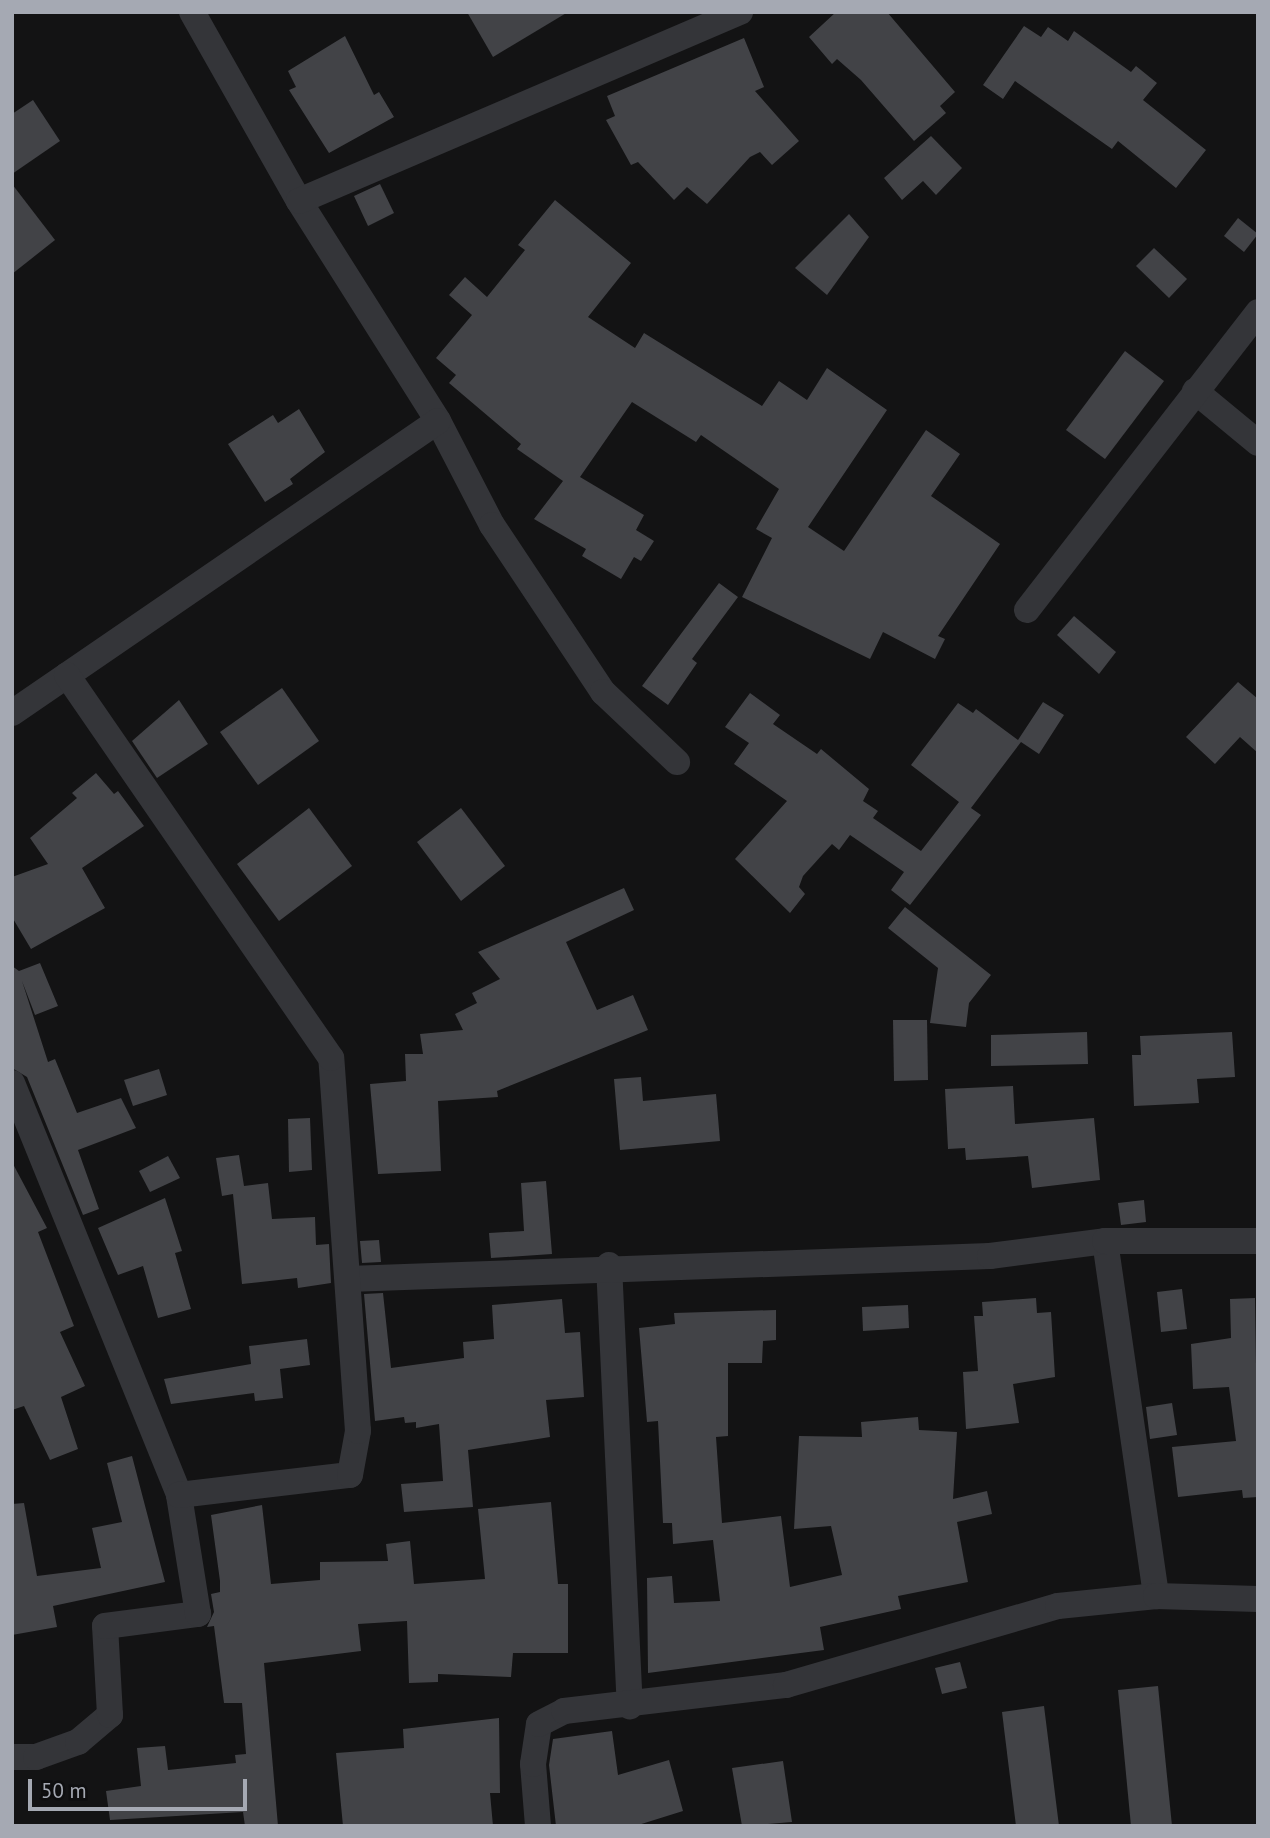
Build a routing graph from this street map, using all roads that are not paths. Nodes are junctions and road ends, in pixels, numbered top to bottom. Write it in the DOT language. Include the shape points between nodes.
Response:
graph roads {
  1 [pos="192,12"];
  2 [pos="740,12"];
  3 [pos="299,201"];
  4 [pos="1258,312"];
  5 [pos="1195,391"];
  6 [pos="438,421"];
  7 [pos="1258,443"];
  8 [pos="1027,610"];
  9 [pos="67,675"];
  10 [pos="12,713"];
  11 [pos="677,762"];
  12 [pos="12,1083"];
  13 [pos="1105,1241"];
  14 [pos="1258,1241"];
  15 [pos="608,1265"];
  16 [pos="348,1279"];
  17 [pos="179,1495"];
  18 [pos="1156,1595"];
  19 [pos="1258,1599"];
  20 [pos="630,1707"];
  21 [pos="12,1757"];
  22 [pos="538,1826"];
  1 -- 3 [label="street"];
  2 -- 3 [label="street"];
  3 -- 6 [label="street"];
  4 -- 5 [label="street"];
  5 -- 7 [label="street"];
  5 -- 8 [label="street"];
  6 -- 9 [label="street"];
  6 -- 11 [label="street" via="492,526 603,692"];
  9 -- 10 [label="street"];
  9 -- 16 [label="street" via="331,1058"];
  12 -- 17 [label="street"];
  13 -- 14 [label="street"];
  13 -- 15 [label="street" via="990,1256"];
  13 -- 18 [label="street"];
  15 -- 16 [label="street"];
  15 -- 20 [label="street"];
  16 -- 17 [label="street" via="358,1431 351,1475"];
  17 -- 21 [label="street" via="198,1614 104,1626 110,1715 78,1742 36,1757"];
  18 -- 19 [label="street"];
  18 -- 20 [label="street" via="1058,1606 786,1685"];
  20 -- 22 [label="street" via="564,1711 539,1724 533,1764"];
}
